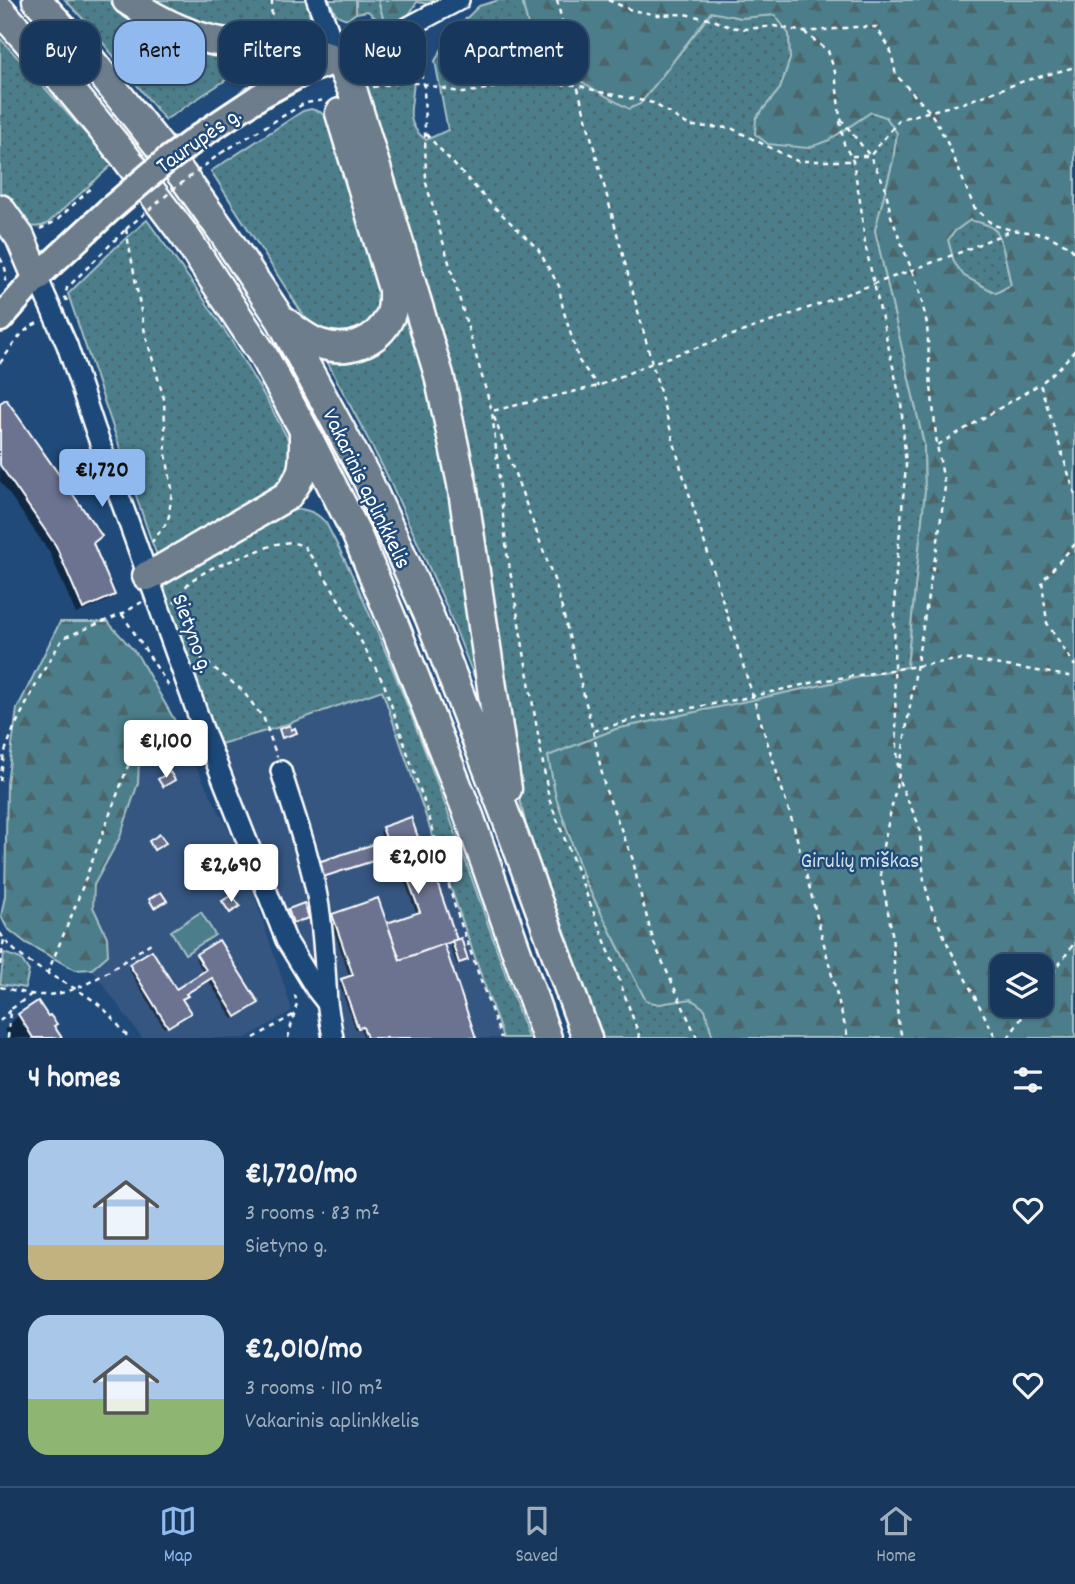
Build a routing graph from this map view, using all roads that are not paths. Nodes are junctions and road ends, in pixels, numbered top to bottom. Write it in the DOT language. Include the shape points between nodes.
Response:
graph roads {
  1 [pos="37,0"];
  2 [pos="127,0"];
  3 [pos="317,0"];
  4 [pos="459,0"];
  5 [pos="0,10"];
  6 [pos="339,60"];
  7 [pos="344,95"];
  8 [pos="0,209"];
  9 [pos="0,239"];
  10 [pos="37,277"];
  11 [pos="0,319"];
  12 [pos="281,320"];
  13 [pos="304,430"];
  14 [pos="287,496"];
  15 [pos="356,533"];
  16 [pos="151,585"];
  17 [pos="281,771"];
  18 [pos="515,840"];
  19 [pos="327,1003"];
  20 [pos="333,1038"];
  21 [pos="547,1038"];
  22 [pos="587,1038"];
  1 -- 12 [label="highway, Vakarinis aplinkkelis" via="181,175"];
  2 -- 6 [label="highway" via="200,37 295,48"];
  3 -- 6 [label="street"];
  4 -- 6 [label="street, Taurupės g."];
  5 -- 13 [label="highway, Vakarinis aplinkkelis" via="123,153 185,236 263,355"];
  6 -- 7 [label="highway"];
  6 -- 10 [label="main road, Taurupės g., bridge" via="306,71 206,132 108,210"];
  7 -- 12 [label="highway" via="393,289 391,314 370,339 338,348 317,343"];
  7 -- 18 [label="highway" via="439,375 462,484"];
  8 -- 10 [label="highway" via="20,237"];
  9 -- 10 [label="highway"];
  10 -- 11 [label="main road, Taurupės g."];
  10 -- 16 [label="street, Sietyno g." via="67,345"];
  12 -- 18 [label="highway, Vakarinis aplinkkelis" via="367,479 424,605"];
  13 -- 14 [label="highway" via="302,474"];
  13 -- 15 [label="highway, Vakarinis aplinkkelis"];
  14 -- 15 [label="highway" via="323,504"];
  14 -- 16 [label="highway" via="160,570"];
  15 -- 21 [label="highway, Vakarinis aplinkkelis" via="469,816"];
  16 -- 19 [label="street, Sietyno g." via="286,940"];
  17 -- 19 [label="street" via="317,899"];
  18 -- 22 [label="highway, Vakarinis aplinkkelis"];
  19 -- 20 [label="street, Sietyno g."];
}
